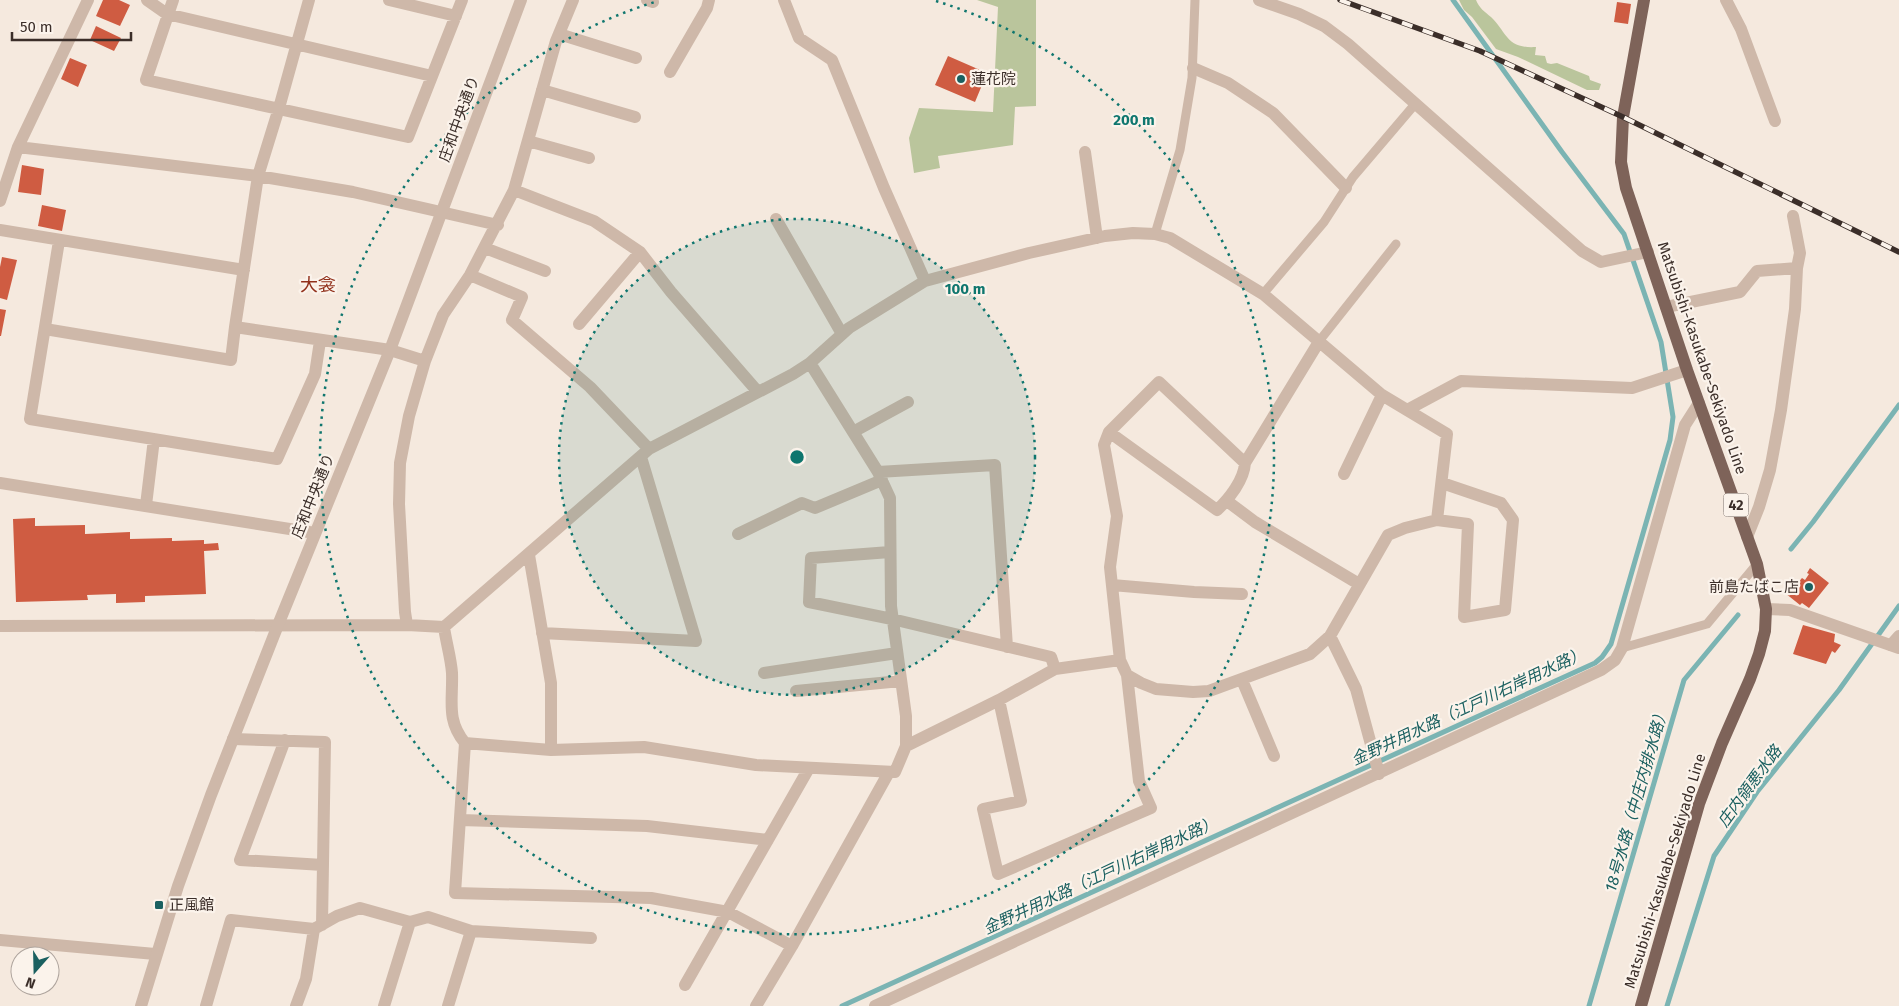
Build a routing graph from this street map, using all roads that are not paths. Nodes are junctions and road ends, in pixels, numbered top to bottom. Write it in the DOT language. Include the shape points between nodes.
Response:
graph roads {
  1 [pos="88,0"];
  2 [pos="148,0"];
  3 [pos="173,0"];
  4 [pos="309,0"];
  5 [pos="389,0"];
  6 [pos="462,0"];
  7 [pos="521,0"];
  8 [pos="572,0"];
  9 [pos="709,0"];
  10 [pos="784,0"];
  11 [pos="1195,0"];
  12 [pos="1259,0"];
  13 [pos="1644,0"];
  14 [pos="1726,0"];
  15 [pos="167,14"];
  16 [pos="456,16"];
  17 [pos="559,34"];
  18 [pos="297,44"];
  19 [pos="636,58"];
  20 [pos="1193,68"];
  21 [pos="670,72"];
  22 [pos="432,76"];
  23 [pos="542,90"];
  24 [pos="1416,103"];
  25 [pos="279,108"];
  26 [pos="636,117"];
  27 [pos="1775,121"];
  28 [pos="528,141"];
  29 [pos="18,146"];
  30 [pos="1085,152"];
  31 [pos="589,158"];
  32 [pos="258,176"];
  33 [pos="1346,188"];
  34 [pos="514,190"];
  35 [pos="0,201"];
  36 [pos="442,213"];
  37 [pos="1793,216"];
  38 [pos="776,219"];
  39 [pos="498,225"];
  40 [pos="0,230"];
  41 [pos="1155,234"];
  42 [pos="1097,238"];
  43 [pos="59,241"];
  44 [pos="1396,244"];
  45 [pos="485,248"];
  46 [pos="640,252"];
  47 [pos="1648,252"];
  48 [pos="1797,268"];
  49 [pos="244,270"];
  50 [pos="546,271"];
  51 [pos="470,275"];
  52 [pos="925,281"];
  53 [pos="1263,294"];
  54 [pos="1666,307"];
  55 [pos="579,324"];
  56 [pos="235,327"];
  57 [pos="45,330"];
  58 [pos="842,334"];
  59 [pos="1320,340"];
  60 [pos="320,341"];
  61 [pos="390,350"];
  62 [pos="425,361"];
  63 [pos="810,363"];
  64 [pos="1687,370"];
  65 [pos="758,392"];
  66 [pos="1382,395"];
  67 [pos="908,402"];
  68 [pos="1699,403"];
  69 [pos="1407,410"];
  70 [pos="853,432"];
  71 [pos="1109,432"];
  72 [pos="154,439"];
  73 [pos="645,453"];
  74 [pos="1245,463"];
  75 [pos="1344,474"];
  76 [pos="880,476"];
  77 [pos="0,483"];
  78 [pos="1442,483"];
  79 [pos="1227,501"];
  80 [pos="146,505"];
  81 [pos="1437,520"];
  82 [pos="315,533"];
  83 [pos="738,534"];
  84 [pos="1747,537"];
  85 [pos="890,552"];
  86 [pos="529,555"];
  87 [pos="1757,564"];
  88 [pos="1359,584"];
  89 [pos="1112,585"];
  90 [pos="1242,594"];
  91 [pos="1766,609"];
  92 [pos="892,619"];
  93 [pos="278,625"];
  94 [pos="408,625"];
  95 [pos="0,626"];
  96 [pos="444,627"];
  97 [pos="542,633"];
  98 [pos="1330,636"];
  99 [pos="1896,643"];
  100 [pos="1008,647"];
  101 [pos="1622,648"];
  102 [pos="897,653"];
  103 [pos="1120,660"];
  104 [pos="1055,669"];
  105 [pos="764,673"];
  106 [pos="1127,675"];
  107 [pos="1242,680"];
  108 [pos="901,681"];
  109 [pos="796,691"];
  110 [pos="999,700"];
  111 [pos="233,739"];
  112 [pos="285,740"];
  113 [pos="465,743"];
  114 [pos="906,746"];
  115 [pos="551,750"];
  116 [pos="1274,756"];
  117 [pos="809,768"];
  118 [pos="888,772"];
  119 [pos="1379,774"];
  120 [pos="460,820"];
  121 [pos="768,840"];
  122 [pos="323,866"];
  123 [pos="728,912"];
  124 [pos="410,922"];
  125 [pos="318,927"];
  126 [pos="471,931"];
  127 [pos="591,938"];
  128 [pos="0,940"];
  129 [pos="792,946"];
  130 [pos="155,954"];
  131 [pos="685,985"];
  132 [pos="141,1006"];
  133 [pos="206,1006"];
  134 [pos="296,1006"];
  135 [pos="384,1006"];
  136 [pos="448,1006"];
  137 [pos="756,1006"];
  138 [pos="875,1006"];
  139 [pos="1641,1006"];
  1 -- 29 [label="street"];
  2 -- 15 [label="street"];
  3 -- 15 [label="street"];
  4 -- 18 [label="street"];
  5 -- 16 [label="street"];
  6 -- 16 [label="street"];
  7 -- 36 [label="street, 庄和中央通り"];
  8 -- 17 [label="street"];
  9 -- 21 [label="street"];
  10 -- 52 [label="street" via="799,38 832,60"];
  11 -- 20 [label="lane"];
  12 -- 24 [label="street" via="1324,26"];
  13 -- 47 [label="main road, Matsubishi-Kasukabe-Sekiyado Line / 42" via="1623,117 1621,154 1626,188"];
  14 -- 27 [label="street"];
  15 -- 18 [label="street"];
  15 -- 25 [label="street" via="146,80"];
  16 -- 22 [label="street"];
  17 -- 19 [label="street"];
  17 -- 23 [label="street"];
  18 -- 22 [label="street"];
  18 -- 25 [label="street"];
  20 -- 33 [label="street" via="1228,83 1273,113"];
  20 -- 41 [label="lane" via="1180,150"];
  22 -- 25 [label="street" via="408,137"];
  23 -- 26 [label="street"];
  23 -- 28 [label="street"];
  24 -- 33 [label="lane"];
  24 -- 47 [label="street" via="1596,260 1610,261"];
  25 -- 32 [label="street"];
  28 -- 31 [label="street"];
  28 -- 34 [label="street"];
  29 -- 32 [label="street"];
  29 -- 35 [label="street"];
  30 -- 42 [label="street"];
  32 -- 36 [label="street" via="353,192"];
  32 -- 49 [label="street"];
  33 -- 53 [label="lane" via="1324,222"];
  34 -- 39 [label="street"];
  34 -- 46 [label="street" via="594,221"];
  36 -- 39 [label="street"];
  36 -- 61 [label="street, 庄和中央通り"];
  37 -- 48 [label="street" via="1800,254"];
  38 -- 58 [label="street"];
  39 -- 45 [label="street"];
  40 -- 43 [label="street"];
  41 -- 42 [label="street" via="1133,233"];
  41 -- 53 [label="street" via="1170,238"];
  42 -- 52 [label="street"];
  43 -- 49 [label="street"];
  43 -- 57 [label="street"];
  44 -- 59 [label="lane"];
  45 -- 50 [label="street"];
  45 -- 51 [label="street"];
  46 -- 55 [label="street"];
  46 -- 65 [label="street" via="670,292"];
  47 -- 54 [label="main road, Matsubishi-Kasukabe-Sekiyado Line / 42"];
  48 -- 54 [label="street" via="1756,271 1740,292"];
  48 -- 84 [label="street" via="1795,309 1770,470"];
  49 -- 56 [label="street"];
  51 -- 62 [label="street" via="443,315"];
  51 -- 73 [label="street" via="522,297 512,320 590,387"];
  52 -- 58 [label="street"];
  53 -- 59 [label="street"];
  54 -- 64 [label="main road, Matsubishi-Kasukabe-Sekiyado Line / 42"];
  56 -- 57 [label="street" via="231,360"];
  56 -- 60 [label="street"];
  57 -- 72 [label="street" via="30,419"];
  58 -- 63 [label="street"];
  59 -- 66 [label="street"];
  59 -- 74 [label="street"];
  60 -- 61 [label="street"];
  60 -- 72 [label="street" via="315,374 277,459"];
  61 -- 62 [label="street"];
  61 -- 82 [label="street, 庄和中央通り"];
  62 -- 94 [label="street" via="400,463 399,504"];
  63 -- 65 [label="street"];
  63 -- 70 [label="street"];
  64 -- 68 [label="main road, Matsubishi-Kasukabe-Sekiyado Line / 42"];
  64 -- 69 [label="street" via="1632,388 1462,381"];
  65 -- 73 [label="street"];
  66 -- 69 [label="street"];
  66 -- 75 [label="street"];
  67 -- 70 [label="street"];
  68 -- 84 [label="main road, Matsubishi-Kasukabe-Sekiyado Line / 42"];
  68 -- 101 [label="street" via="1685,425"];
  69 -- 78 [label="street" via="1448,434"];
  70 -- 76 [label="street"];
  71 -- 74 [label="street" via="1159,382"];
  71 -- 79 [label="street" via="1217,510"];
  71 -- 89 [label="street" via="1104,445 1117,516 1110,567"];
  72 -- 80 [label="street"];
  73 -- 86 [label="street"];
  73 -- 97 [label="street" via="696,642"];
  74 -- 79 [label="street" via="1245,470"];
  76 -- 83 [label="street" via="816,508 802,503"];
  76 -- 85 [label="street" via="890,498"];
  76 -- 100 [label="street" via="995,465"];
  77 -- 80 [label="street"];
  78 -- 81 [label="street"];
  78 -- 81 [label="street" via="1501,503 1512,520 1505,610 1464,617 1468,524"];
  79 -- 88 [label="street" via="1255,522"];
  80 -- 82 [label="street"];
  81 -- 88 [label="street" via="1388,535"];
  82 -- 93 [label="street, 庄和中央通り"];
  84 -- 87 [label="main road, Matsubishi-Kasukabe-Sekiyado Line / 42"];
  85 -- 92 [label="street"];
  85 -- 92 [label="street" via="811,558 809,602"];
  86 -- 96 [label="street"];
  86 -- 97 [label="street"];
  87 -- 91 [label="main road, Matsubishi-Kasukabe-Sekiyado Line / 42"];
  87 -- 101 [label="lane" via="1707,624"];
  88 -- 98 [label="street"];
  89 -- 90 [label="street"];
  89 -- 103 [label="street"];
  91 -- 99 [label="street" via="1790,610"];
  91 -- 139 [label="main road, Matsubishi-Kasukabe-Sekiyado Line / 42" via="1759,654 1699,804"];
  92 -- 100 [label="street"];
  92 -- 102 [label="street"];
  93 -- 94 [label="street"];
  93 -- 95 [label="street"];
  93 -- 111 [label="street, 庄和中央通り"];
  94 -- 96 [label="street"];
  96 -- 113 [label="street" via="452,671 453,724"];
  97 -- 115 [label="street" via="551,683"];
  98 -- 107 [label="street" via="1310,654"];
  98 -- 119 [label="street" via="1356,689"];
  100 -- 104 [label="street" via="1051,657"];
  101 -- 119 [label="street" via="1616,660 1601,670"];
  102 -- 105 [label="street"];
  102 -- 108 [label="street"];
  103 -- 104 [label="street"];
  103 -- 106 [label="street"];
  104 -- 110 [label="street"];
  106 -- 107 [label="street" via="1156,689 1194,692 1209,691"];
  106 -- 110 [label="street" via="1139,781 1151,808 998,874 983,810 1021,801"];
  107 -- 116 [label="street"];
  108 -- 109 [label="street"];
  108 -- 114 [label="street"];
  110 -- 114 [label="street"];
  111 -- 112 [label="street"];
  111 -- 130 [label="street, 庄和中央通り"];
  112 -- 122 [label="street" via="325,742"];
  112 -- 122 [label="street" via="240,860"];
  113 -- 115 [label="street"];
  113 -- 120 [label="street"];
  114 -- 118 [label="street" via="895,772"];
  115 -- 117 [label="street" via="644,747 756,765"];
  117 -- 118 [label="street"];
  117 -- 121 [label="street"];
  118 -- 129 [label="street"];
  119 -- 138 [label="street"];
  120 -- 121 [label="street" via="647,826"];
  120 -- 123 [label="street" via="456,893 651,898"];
  121 -- 123 [label="street"];
  122 -- 125 [label="street"];
  123 -- 129 [label="street"];
  123 -- 131 [label="street"];
  124 -- 125 [label="street" via="360,908"];
  124 -- 126 [label="street" via="428,917"];
  124 -- 135 [label="street"];
  125 -- 133 [label="street" via="231,920"];
  125 -- 134 [label="street"];
  126 -- 127 [label="street"];
  126 -- 136 [label="street"];
  128 -- 130 [label="street"];
  129 -- 137 [label="street"];
  130 -- 132 [label="street, 庄和中央通り"];
}
